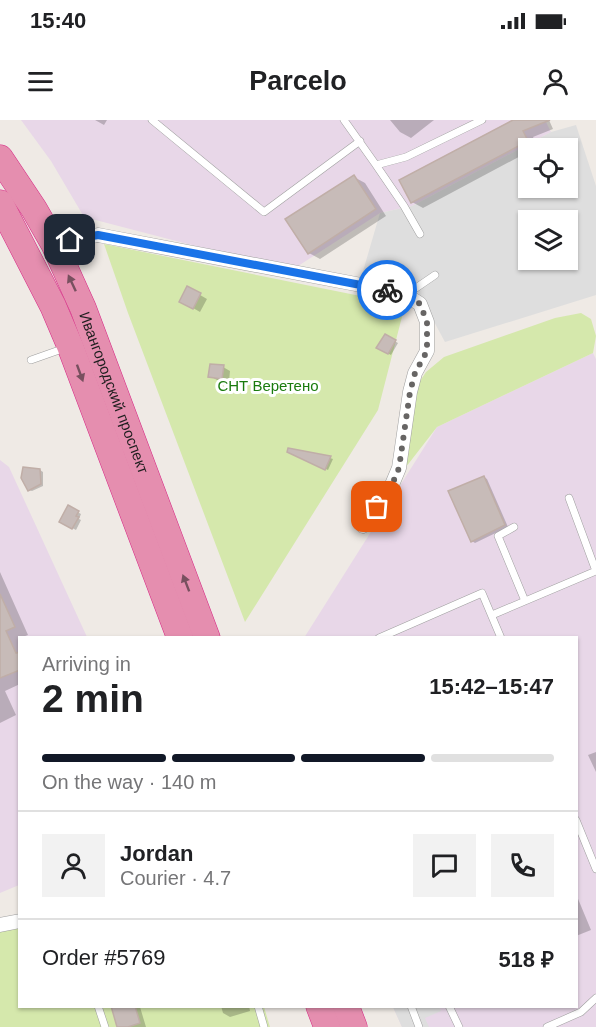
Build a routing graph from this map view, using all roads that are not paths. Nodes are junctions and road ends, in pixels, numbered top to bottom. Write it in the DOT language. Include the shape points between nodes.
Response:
graph roads {
  1 [pos="152,120"];
  2 [pos="344,120"];
  3 [pos="482,120"];
  4 [pos="360,141"];
  5 [pos="0,158"];
  6 [pos="376,165"];
  7 [pos="0,203"];
  8 [pos="420,234"];
  9 [pos="54,244"];
  10 [pos="435,275"];
  11 [pos="403,292"];
  12 [pos="70,346"];
  13 [pos="31,360"];
  14 [pos="569,498"];
  15 [pos="363,526"];
  16 [pos="514,527"];
  17 [pos="596,571"];
  18 [pos="525,601"];
  19 [pos="492,615"];
  20 [pos="179,636"];
  21 [pos="206,636"];
  22 [pos="384,636"];
  23 [pos="500,636"];
  24 [pos="578,825"];
  25 [pos="596,868"];
  26 [pos="18,921"];
  27 [pos="0,925"];
  28 [pos="596,998"];
  29 [pos="99,1008"];
  30 [pos="259,1008"];
  31 [pos="320,1008"];
  32 [pos="347,1008"];
  33 [pos="412,1008"];
  34 [pos="450,1008"];
  35 [pos="105,1027"];
  36 [pos="264,1027"];
  37 [pos="327,1027"];
  38 [pos="354,1027"];
  39 [pos="419,1027"];
  40 [pos="459,1027"];
  41 [pos="547,1027"];
  1 -- 4 [label="lane" via="264,212"];
  2 -- 4 [label="lane"];
  3 -- 6 [label="lane" via="406,157"];
  4 -- 6 [label="lane"];
  5 -- 9 [label="highway, Ивангородский проспект"];
  6 -- 8 [label="lane"];
  7 -- 12 [label="highway, Ивангородский проспект"];
  9 -- 11 [label="street" via="98,235"];
  21 -- 9 [label="highway, Ивангородский проспект, one-way" via="83,308"];
  10 -- 11 [label="lane"];
  11 -- 15 [label="street" via="420,304 427,322 427,351 410,392 399,468 391,487"];
  12 -- 13 [label="lane"];
  12 -- 20 [label="highway, Ивангородский проспект, one-way"];
  14 -- 17 [label="lane"];
  16 -- 18 [label="lane" via="498,536"];
  17 -- 18 [label="lane"];
  18 -- 19 [label="lane"];
  19 -- 22 [label="lane" via="482,593"];
  19 -- 23 [label="lane"];
  24 -- 25 [label="lane"];
  26 -- 27 [label="street"];
  28 -- 41 [label="lane" via="580,1012"];
  29 -- 35 [label="lane"];
  30 -- 36 [label="lane"];
  31 -- 37 [label="highway"];
  32 -- 38 [label="highway"];
  33 -- 39 [label="lane"];
  34 -- 40 [label="lane"];
}
